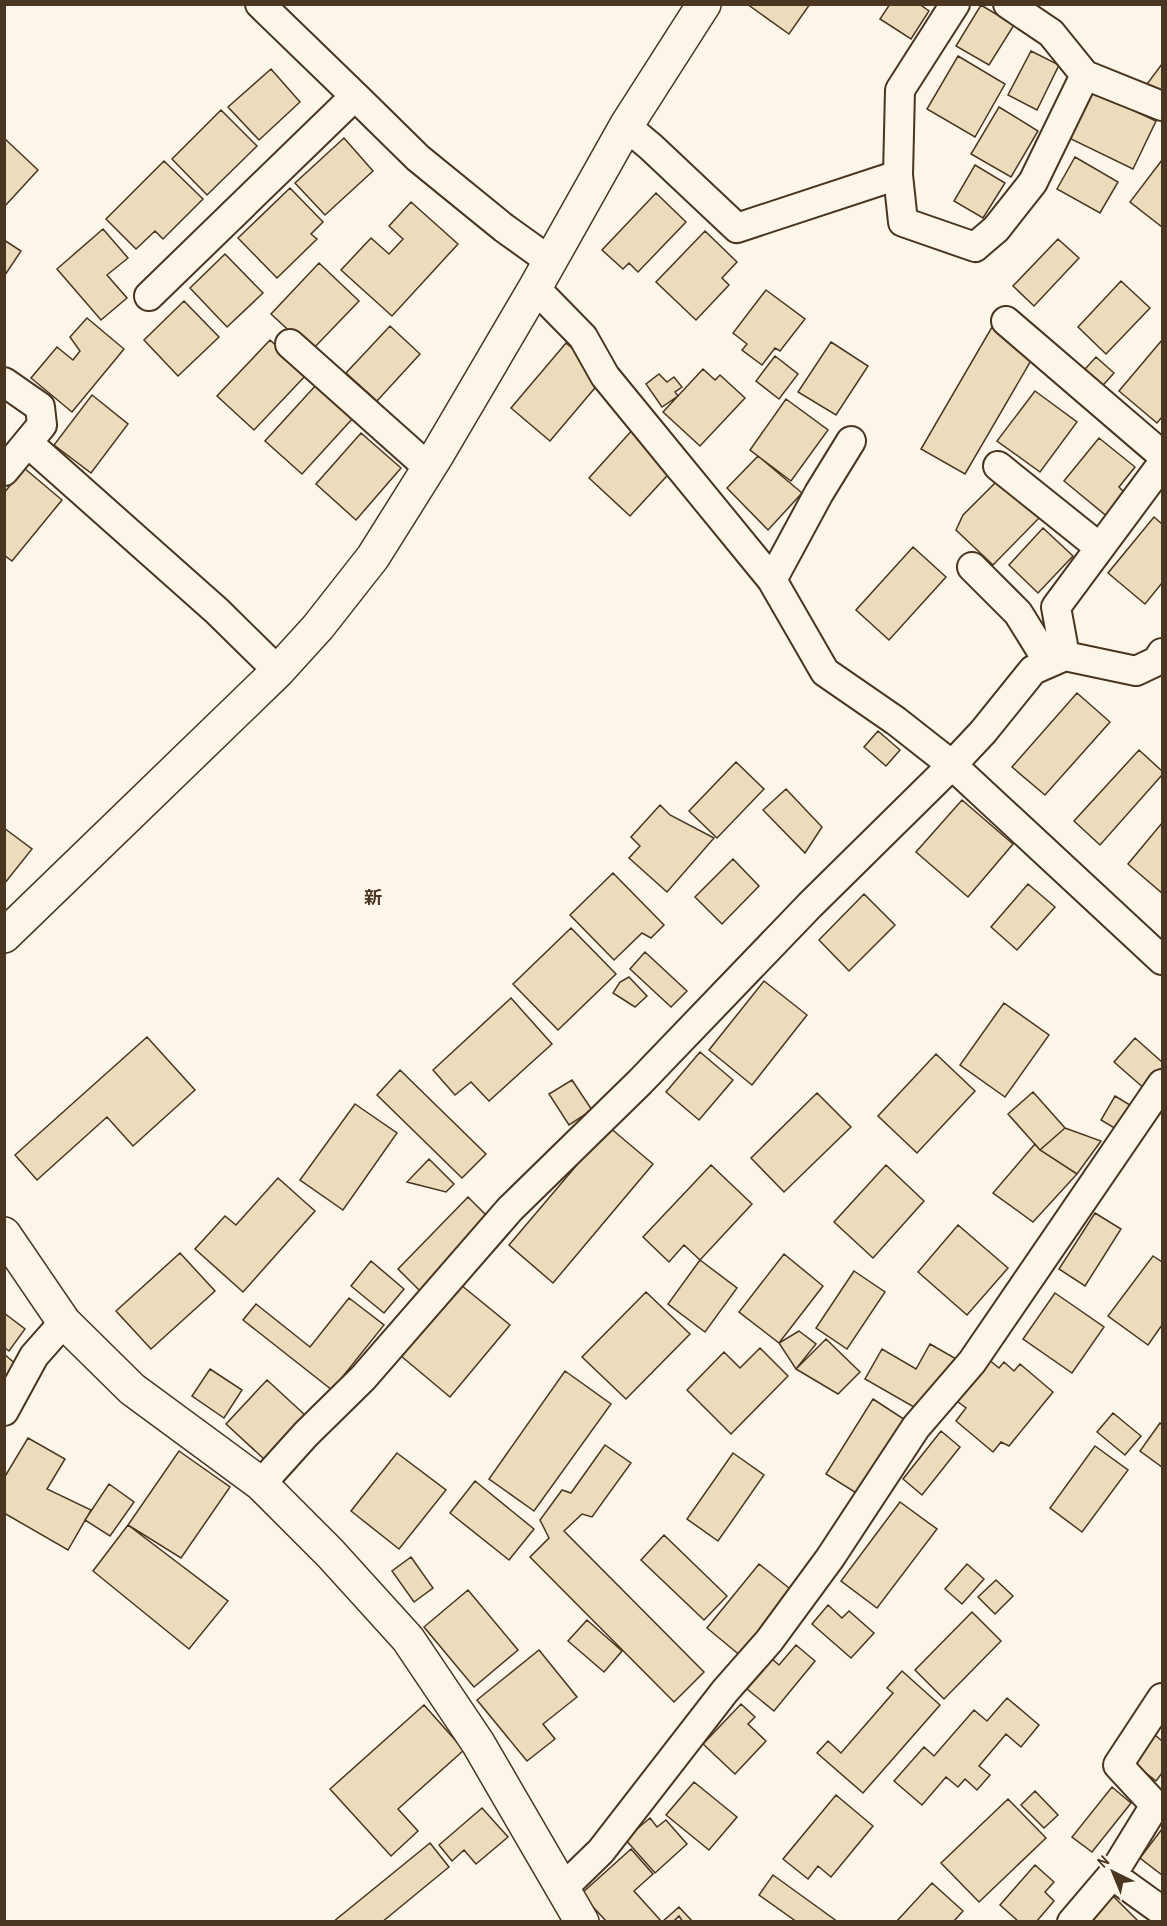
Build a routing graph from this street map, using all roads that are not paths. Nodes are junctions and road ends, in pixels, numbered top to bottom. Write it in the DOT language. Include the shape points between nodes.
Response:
graph roads {
  1 [pos="260,4"];
  2 [pos="704,4"];
  3 [pos="955,4"];
  4 [pos="1008,4"];
  5 [pos="1085,75"];
  6 [pos="355,96"];
  7 [pos="1162,106"];
  8 [pos="626,126"];
  9 [pos="898,175"];
  10 [pos="543,274"];
  11 [pos="149,296"];
  12 [pos="1006,321"];
  13 [pos="290,344"];
  14 [pos="4,382"];
  15 [pos="851,441"];
  16 [pos="28,443"];
  17 [pos="1162,455"];
  18 [pos="1162,464"];
  19 [pos="998,466"];
  20 [pos="429,468"];
  21 [pos="4,471"];
  22 [pos="1099,547"];
  23 [pos="972,567"];
  24 [pos="772,580"];
  25 [pos="1162,653"];
  26 [pos="1057,659"];
  27 [pos="278,671"];
  28 [pos="952,765"];
  29 [pos="4,936"];
  30 [pos="1162,960"];
  31 [pos="1162,1084"];
  32 [pos="4,1234"];
  33 [pos="64,1322"];
  34 [pos="4,1411"];
  35 [pos="261,1484"];
  36 [pos="1162,1698"];
  37 [pos="1113,1875"];
  38 [pos="562,1889"];
  39 [pos="1162,1911"];
  40 [pos="582,1922"];
  41 [pos="1072,1922"];
  1 -- 6 [label="street"];
  2 -- 8 [label="street"];
  3 -- 9 [label="street" via="900,90"];
  4 -- 5 [label="street" via="1052,33"];
  5 -- 7 [label="street"];
  5 -- 9 [label="street" via="1033,182 996,230 975,248 903,222"];
  6 -- 10 [label="street" via="418,158 504,228"];
  6 -- 11 [label="street"];
  8 -- 9 [label="street" via="737,228"];
  8 -- 10 [label="street"];
  10 -- 20 [label="street"];
  10 -- 24 [label="street" via="605,376"];
  12 -- 17 [label="street"];
  13 -- 20 [label="street"];
  14 -- 16 [label="street" via="40,407 42,425"];
  15 -- 24 [label="street"];
  16 -- 21 [label="street"];
  16 -- 27 [label="street" via="217,611"];
  18 -- 22 [label="street"];
  19 -- 22 [label="street"];
  20 -- 27 [label="street" via="373,557"];
  22 -- 26 [label="street" via="1056,607"];
  23 -- 26 [label="street"];
  24 -- 28 [label="street" via="825,672"];
  25 -- 26 [label="street" via="1157,661 1136,671"];
  26 -- 28 [label="street" via="1033,670"];
  27 -- 29 [label="street"];
  28 -- 30 [label="street"];
  28 -- 35 [label="street" via="510,1209 363,1378"];
  31 -- 38 [label="street" via="972,1362 916,1426 830,1558 770,1641 725,1691 601,1851"];
  32 -- 33 [label="street"];
  33 -- 34 [label="street" via="34,1356"];
  33 -- 35 [label="street" via="132,1389"];
  35 -- 38 [label="street" via="408,1639 477,1743"];
  36 -- 37 [label="street" via="1118,1765 1155,1805"];
  37 -- 39 [label="street"];
  37 -- 41 [label="street"];
  38 -- 40 [label="street"];
}
